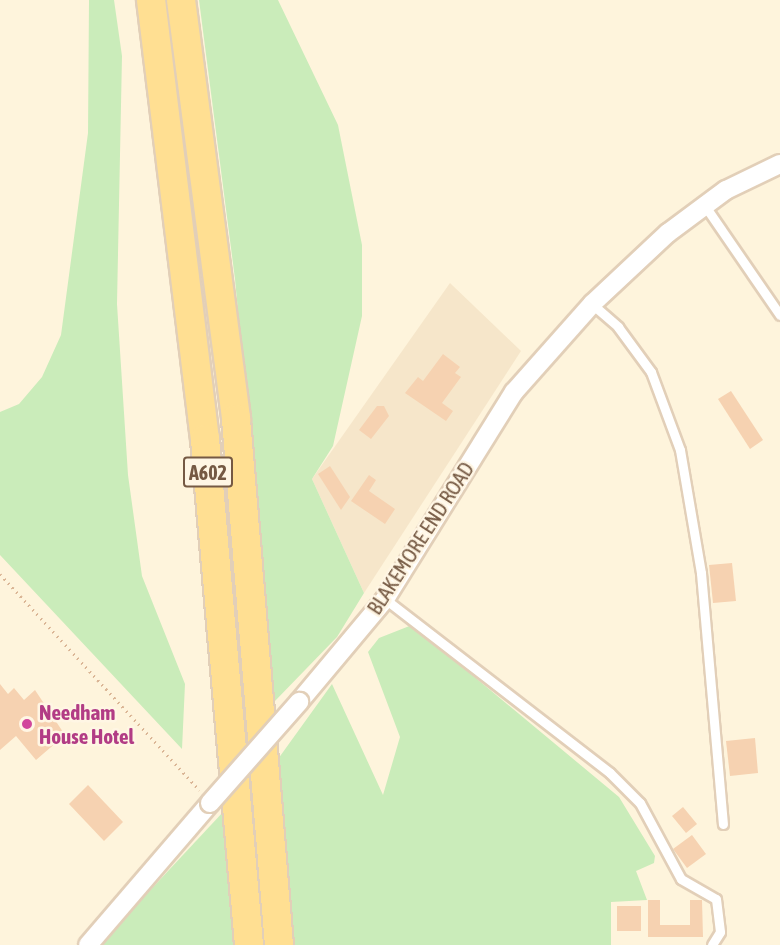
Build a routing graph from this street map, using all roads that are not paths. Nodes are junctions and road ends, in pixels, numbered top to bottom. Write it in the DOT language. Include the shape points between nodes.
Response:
graph roads {
  1 [pos="150,0"];
  2 [pos="181,0"];
  3 [pos="780,164"];
  4 [pos="705,206"];
  5 [pos="592,304"];
  6 [pos="780,315"];
  7 [pos="385,599"];
  8 [pos="723,824"];
  9 [pos="88,945"];
  10 [pos="249,945"];
  11 [pos="279,945"];
  12 [pos="712,945"];
  1 -- 10 [label="main road, A602" via="205,439"];
  2 -- 11 [label="main road, A602" via="236,420"];
  3 -- 4 [label="street, BLAKEMORE END ROAD"];
  4 -- 5 [label="street, BLAKEMORE END ROAD"];
  4 -- 6 [label="lane"];
  5 -- 7 [label="street, BLAKEMORE END ROAD" via="514,392"];
  5 -- 8 [label="lane" via="618,327 651,372 680,450 701,573"];
  7 -- 9 [label="street, BLAKEMORE END ROAD, bridge"];
  7 -- 12 [label="lane" via="610,773 639,803 681,879 716,899 720,932"];
}
